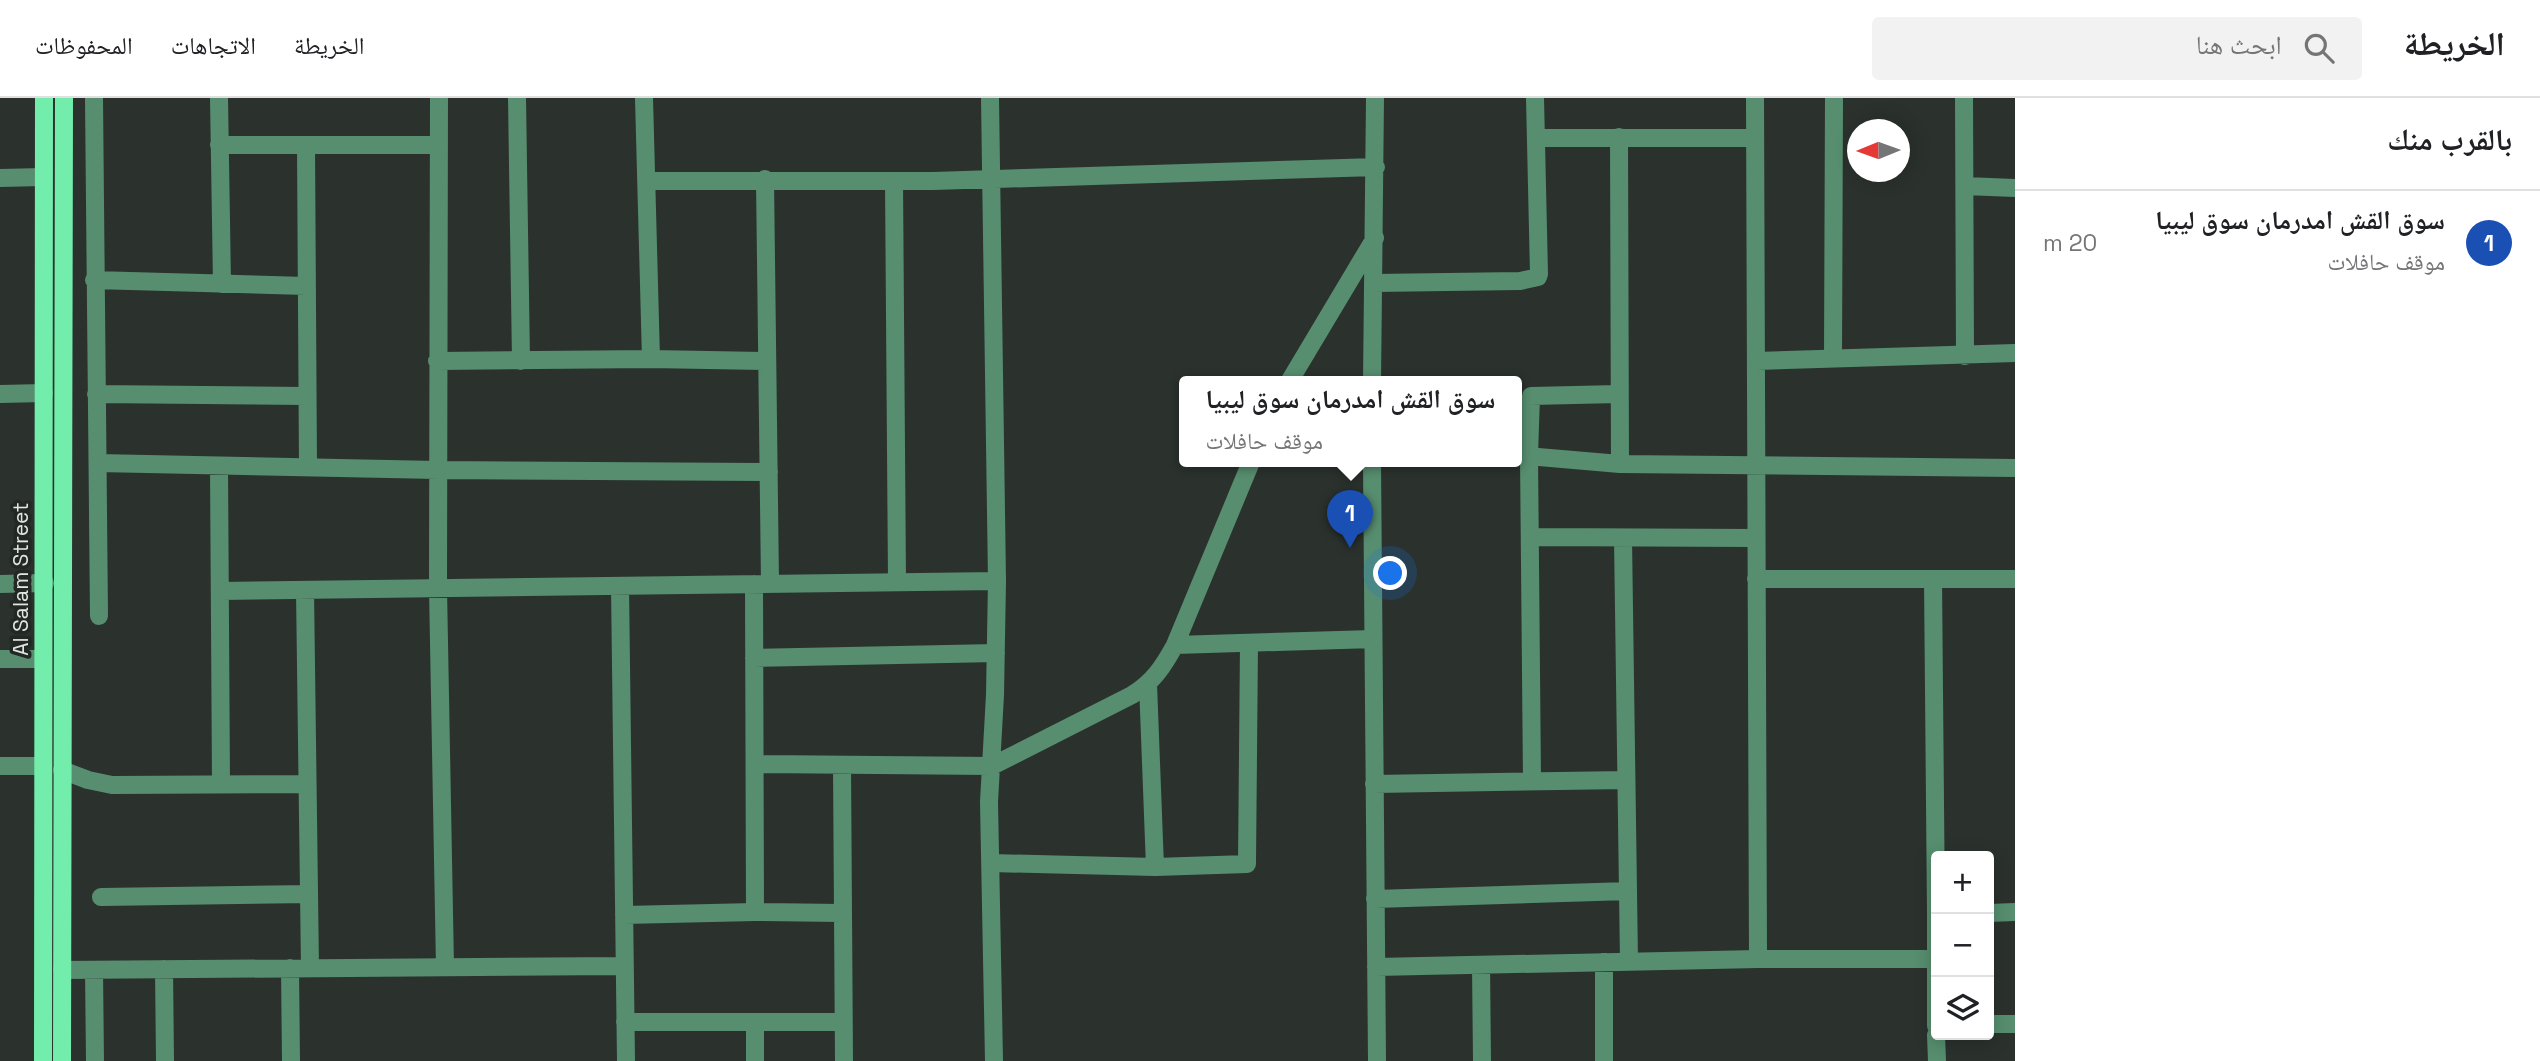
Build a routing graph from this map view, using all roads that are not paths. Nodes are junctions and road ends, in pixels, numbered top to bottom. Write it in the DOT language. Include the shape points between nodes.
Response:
graph roads {
  1 [pos="44,98"];
  2 [pos="64,98"];
  3 [pos="94,98"];
  4 [pos="219,98"];
  5 [pos="439,98"];
  6 [pos="517,98"];
  7 [pos="644,98"];
  8 [pos="990,98"];
  9 [pos="1375,98"];
  10 [pos="1535,98"];
  11 [pos="1755,98"];
  12 [pos="1834,98"];
  13 [pos="1964,98"];
  14 [pos="1619,137"];
  15 [pos="1537,138"];
  16 [pos="1755,138"];
  17 [pos="219,145"];
  18 [pos="306,145"];
  19 [pos="438,145"];
  20 [pos="1376,167"];
  21 [pos="43,177"];
  22 [pos="993,177"];
  23 [pos="0,178"];
  24 [pos="765,179"];
  25 [pos="647,181"];
  26 [pos="894,181"];
  27 [pos="1965,186"];
  28 [pos="2015,188"];
  29 [pos="1375,238"];
  30 [pos="94,281"];
  31 [pos="1374,283"];
  32 [pos="222,284"];
  33 [pos="306,286"];
  34 [pos="2015,353"];
  35 [pos="1965,356"];
  36 [pos="1833,358"];
  37 [pos="651,359"];
  38 [pos="437,361"];
  39 [pos="520,361"];
  40 [pos="766,361"];
  41 [pos="1757,361"];
  42 [pos="1293,376"];
  43 [pos="1372,376"];
  44 [pos="44,393"];
  45 [pos="0,394"];
  46 [pos="96,394"];
  47 [pos="1618,394"];
  48 [pos="306,396"];
  49 [pos="1524,396"];
  50 [pos="1523,455"];
  51 [pos="98,463"];
  52 [pos="1620,464"];
  53 [pos="1756,465"];
  54 [pos="219,466"];
  55 [pos="308,466"];
  56 [pos="1249,467"];
  57 [pos="1372,467"];
  58 [pos="2015,468"];
  59 [pos="437,470"];
  60 [pos="769,472"];
  61 [pos="1531,537"];
  62 [pos="1623,538"];
  63 [pos="1755,538"];
  64 [pos="1756,579"];
  65 [pos="1933,579"];
  66 [pos="2015,579"];
  67 [pos="997,581"];
  68 [pos="897,582"];
  69 [pos="45,583"];
  70 [pos="0,584"];
  71 [pos="762,584"];
  72 [pos="620,586"];
  73 [pos="438,588"];
  74 [pos="305,590"];
  75 [pos="221,591"];
  76 [pos="99,616"];
  77 [pos="1373,639"];
  78 [pos="1249,643"];
  79 [pos="1175,645"];
  80 [pos="996,653"];
  81 [pos="754,657"];
  82 [pos="0,659"];
  83 [pos="43,659"];
  84 [pos="1148,684"];
  85 [pos="755,764"];
  86 [pos="842,765"];
  87 [pos="0,766"];
  88 [pos="43,766"];
  89 [pos="992,766"];
  90 [pos="62,770"];
  91 [pos="1626,780"];
  92 [pos="1532,781"];
  93 [pos="221,784"];
  94 [pos="307,784"];
  95 [pos="1374,784"];
  96 [pos="991,863"];
  97 [pos="1155,867"];
  98 [pos="1628,891"];
  99 [pos="309,894"];
  100 [pos="101,897"];
  101 [pos="1375,899"];
  102 [pos="755,912"];
  103 [pos="2015,912"];
  104 [pos="841,913"];
  105 [pos="1994,913"];
  106 [pos="1936,914"];
  107 [pos="624,915"];
  108 [pos="1758,959"];
  109 [pos="1931,959"];
  110 [pos="1604,962"];
  111 [pos="1629,962"];
  112 [pos="1481,965"];
  113 [pos="445,967"];
  114 [pos="624,967"];
  115 [pos="1376,967"];
  116 [pos="290,968"];
  117 [pos="310,968"];
  118 [pos="164,969"];
  119 [pos="62,970"];
  120 [pos="94,970"];
  121 [pos="625,1022"];
  122 [pos="755,1022"];
  123 [pos="843,1023"];
  124 [pos="1994,1024"];
  125 [pos="2015,1024"];
  126 [pos="1936,1040"];
  127 [pos="43,1061"];
  128 [pos="62,1061"];
  129 [pos="95,1061"];
  130 [pos="165,1061"];
  131 [pos="291,1061"];
  132 [pos="626,1061"];
  133 [pos="755,1061"];
  134 [pos="844,1061"];
  135 [pos="994,1061"];
  136 [pos="1377,1061"];
  137 [pos="1482,1061"];
  138 [pos="1604,1061"];
  139 [pos="1937,1061"];
  1 -- 21 [label="main road, Al Salam Street"];
  2 -- 90 [label="main road, Al Salam Street"];
  3 -- 30 [label="street"];
  4 -- 17 [label="street"];
  5 -- 19 [label="street"];
  6 -- 39 [label="street"];
  7 -- 25 [label="street"];
  8 -- 22 [label="street"];
  9 -- 20 [label="street"];
  10 -- 15 [label="street"];
  11 -- 16 [label="street"];
  12 -- 36 [label="street"];
  13 -- 27 [label="street"];
  14 -- 15 [label="street"];
  14 -- 16 [label="street"];
  14 -- 47 [label="street"];
  15 -- 31 [label="street" via="1538,277"];
  16 -- 41 [label="street"];
  17 -- 18 [label="street"];
  17 -- 32 [label="street"];
  18 -- 19 [label="street"];
  18 -- 33 [label="street"];
  19 -- 38 [label="street"];
  20 -- 22 [label="street"];
  20 -- 29 [label="street"];
  21 -- 23 [label="street"];
  21 -- 44 [label="main road, Al Salam Street"];
  22 -- 26 [label="street"];
  22 -- 67 [label="street"];
  24 -- 25 [label="street"];
  24 -- 26 [label="street"];
  24 -- 40 [label="street"];
  25 -- 37 [label="street"];
  26 -- 68 [label="street"];
  27 -- 28 [label="street"];
  27 -- 35 [label="street"];
  29 -- 31 [label="street"];
  29 -- 42 [label="street"];
  30 -- 32 [label="street"];
  30 -- 46 [label="street"];
  31 -- 43 [label="street"];
  32 -- 33 [label="street"];
  33 -- 48 [label="street"];
  34 -- 35 [label="street"];
  35 -- 36 [label="street"];
  36 -- 41 [label="street"];
  37 -- 39 [label="street"];
  37 -- 40 [label="street"];
  38 -- 39 [label="street"];
  38 -- 59 [label="street"];
  40 -- 60 [label="street"];
  41 -- 53 [label="street"];
  44 -- 45 [label="street"];
  44 -- 69 [label="main road, Al Salam Street"];
  46 -- 48 [label="street"];
  46 -- 51 [label="street"];
  47 -- 49 [label="street"];
  47 -- 52 [label="street"];
  48 -- 55 [label="street"];
  49 -- 50 [label="street"];
  50 -- 52 [label="street"];
  50 -- 61 [label="street"];
  51 -- 54 [label="street"];
  51 -- 76 [label="street"];
  52 -- 53 [label="street"];
  53 -- 58 [label="street"];
  53 -- 63 [label="street"];
  54 -- 55 [label="street"];
  54 -- 75 [label="street"];
  55 -- 59 [label="street"];
  56 -- 79 [label="street"];
  57 -- 77 [label="street"];
  59 -- 60 [label="street"];
  59 -- 73 [label="street"];
  60 -- 71 [label="street"];
  61 -- 62 [label="street"];
  61 -- 92 [label="street"];
  62 -- 63 [label="street"];
  62 -- 91 [label="street"];
  63 -- 64 [label="street"];
  64 -- 65 [label="street"];
  64 -- 108 [label="street"];
  65 -- 66 [label="street"];
  65 -- 106 [label="street"];
  67 -- 68 [label="street"];
  67 -- 80 [label="street"];
  68 -- 71 [label="street"];
  69 -- 70 [label="street"];
  69 -- 83 [label="main road, Al Salam Street"];
  71 -- 72 [label="street"];
  71 -- 81 [label="street"];
  72 -- 73 [label="street"];
  72 -- 107 [label="street"];
  73 -- 74 [label="street"];
  73 -- 113 [label="street"];
  74 -- 75 [label="street"];
  74 -- 94 [label="street"];
  75 -- 93 [label="street"];
  77 -- 78 [label="street"];
  77 -- 95 [label="street"];
  78 -- 79 [label="street"];
  78 -- 97 [label="street" via="1248,860 1243,865"];
  79 -- 84 [label="street"];
  80 -- 81 [label="street"];
  80 -- 89 [label="street"];
  81 -- 85 [label="street"];
  82 -- 83 [label="street"];
  83 -- 88 [label="main road, Al Salam Street"];
  84 -- 89 [label="street"];
  84 -- 97 [label="street"];
  85 -- 86 [label="street"];
  85 -- 102 [label="street"];
  86 -- 89 [label="street"];
  86 -- 104 [label="street"];
  87 -- 88 [label="street"];
  88 -- 127 [label="main road, Al Salam Street"];
  89 -- 96 [label="street"];
  90 -- 93 [label="street" via="112,785"];
  90 -- 119 [label="main road, Al Salam Street"];
  91 -- 92 [label="street"];
  91 -- 98 [label="street"];
  92 -- 95 [label="street"];
  93 -- 94 [label="street"];
  94 -- 99 [label="street"];
  95 -- 101 [label="street"];
  96 -- 97 [label="street"];
  96 -- 135 [label="street"];
  98 -- 101 [label="street"];
  98 -- 111 [label="street"];
  99 -- 100 [label="street"];
  99 -- 117 [label="street"];
  101 -- 115 [label="street"];
  102 -- 104 [label="street"];
  102 -- 107 [label="street"];
  103 -- 105 [label="street"];
  104 -- 123 [label="street"];
  107 -- 114 [label="street"];
  108 -- 109 [label="street"];
  108 -- 111 [label="street"];
  110 -- 111 [label="street"];
  110 -- 112 [label="street"];
  110 -- 138 [label="street"];
  112 -- 115 [label="street"];
  112 -- 137 [label="street"];
  113 -- 114 [label="street"];
  113 -- 117 [label="street"];
  114 -- 121 [label="street"];
  115 -- 136 [label="street"];
  116 -- 117 [label="street"];
  116 -- 118 [label="street"];
  116 -- 131 [label="street"];
  118 -- 120 [label="street"];
  118 -- 130 [label="street"];
  119 -- 120 [label="street"];
  119 -- 128 [label="main road, Al Salam Street"];
  120 -- 129 [label="street"];
  121 -- 122 [label="street"];
  121 -- 132 [label="street"];
  122 -- 123 [label="street"];
  122 -- 133 [label="street"];
  123 -- 134 [label="street"];
  124 -- 125 [label="street"];
  126 -- 139 [label="street"];
}
